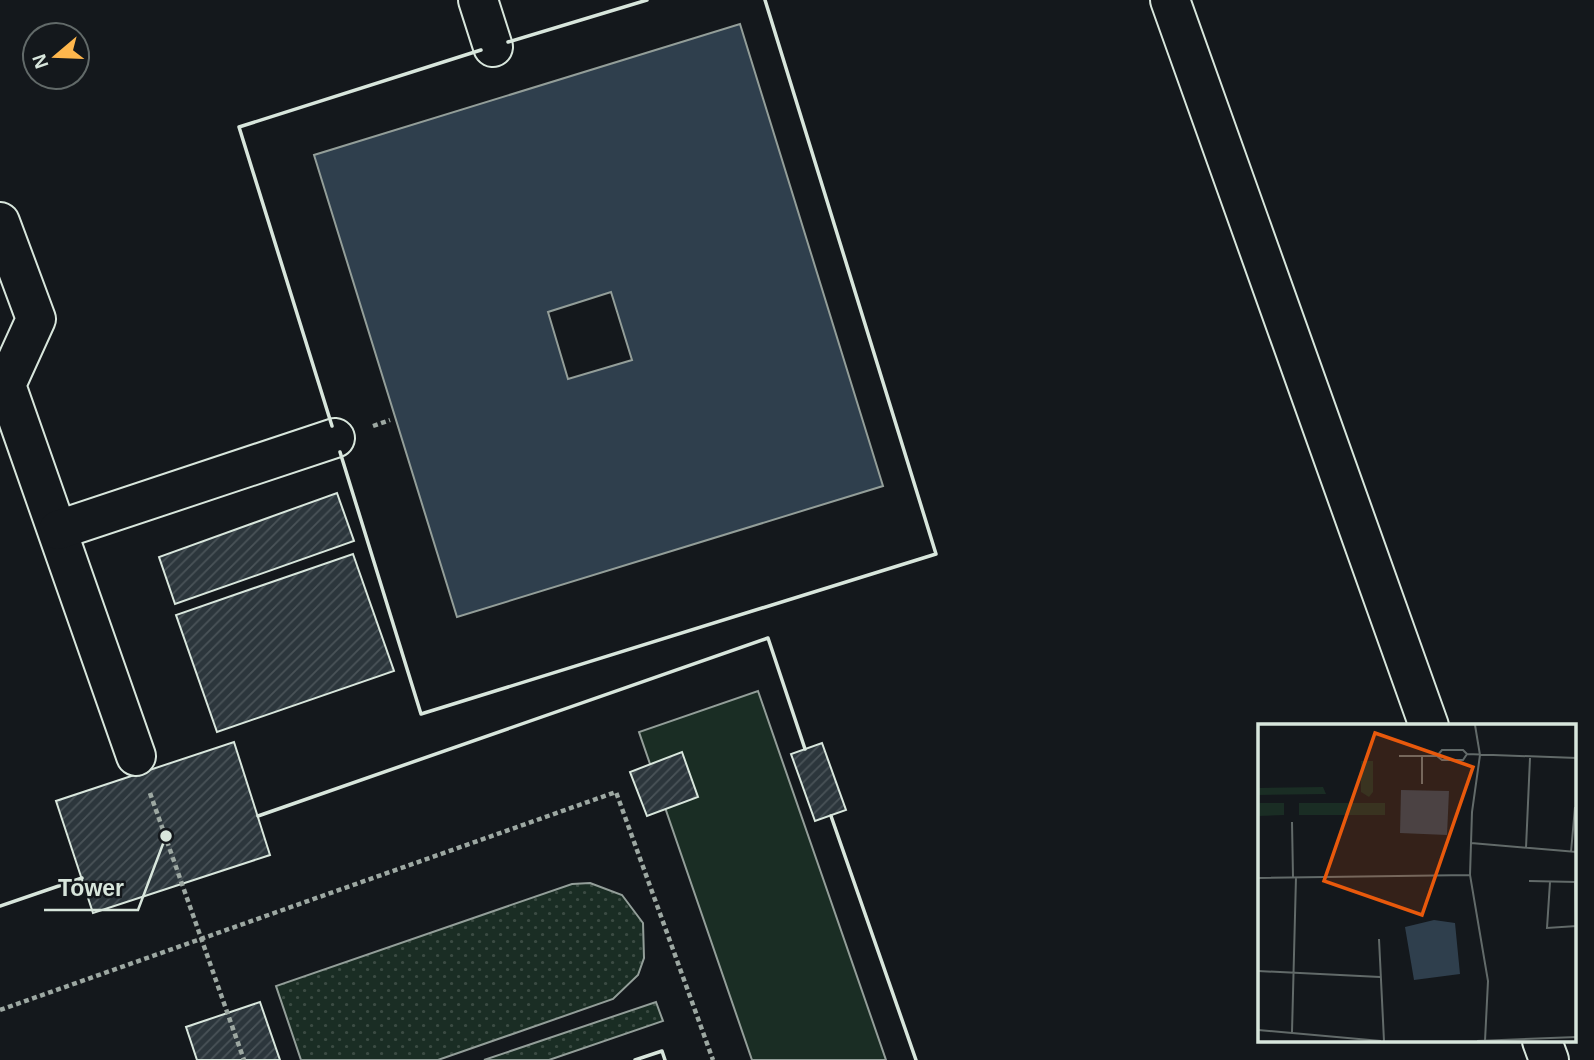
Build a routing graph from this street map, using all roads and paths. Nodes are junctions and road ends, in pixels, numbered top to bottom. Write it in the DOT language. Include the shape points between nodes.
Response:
graph roads {
  1 [pos="478,0"];
  2 [pos="1170,0"];
  3 [pos="493,47"];
  4 [pos="0,222"];
  5 [pos="3,383"];
  6 [pos="335,438"];
  7 [pos="58,530"];
  8 [pos="1428,724"];
  9 [pos="136,756"];
  10 [pos="201,939"];
  11 [pos="0,1010"];
  12 [pos="1542,1042"];
  13 [pos="244,1060"];
  14 [pos="713,1060"];
  15 [pos="1549,1060"];
  1 -- 3 [label="street"];
  2 -- 8 [label="street"];
  4 -- 5 [label="street" via="36,319"];
  5 -- 7 [label="street"];
  6 -- 7 [label="street"];
  7 -- 9 [label="street"];
  9 -- 10 [label="path"];
  10 -- 11 [label="path"];
  10 -- 13 [label="path"];
  10 -- 14 [label="path" via="617,792"];
  12 -- 15 [label="street"];
}
